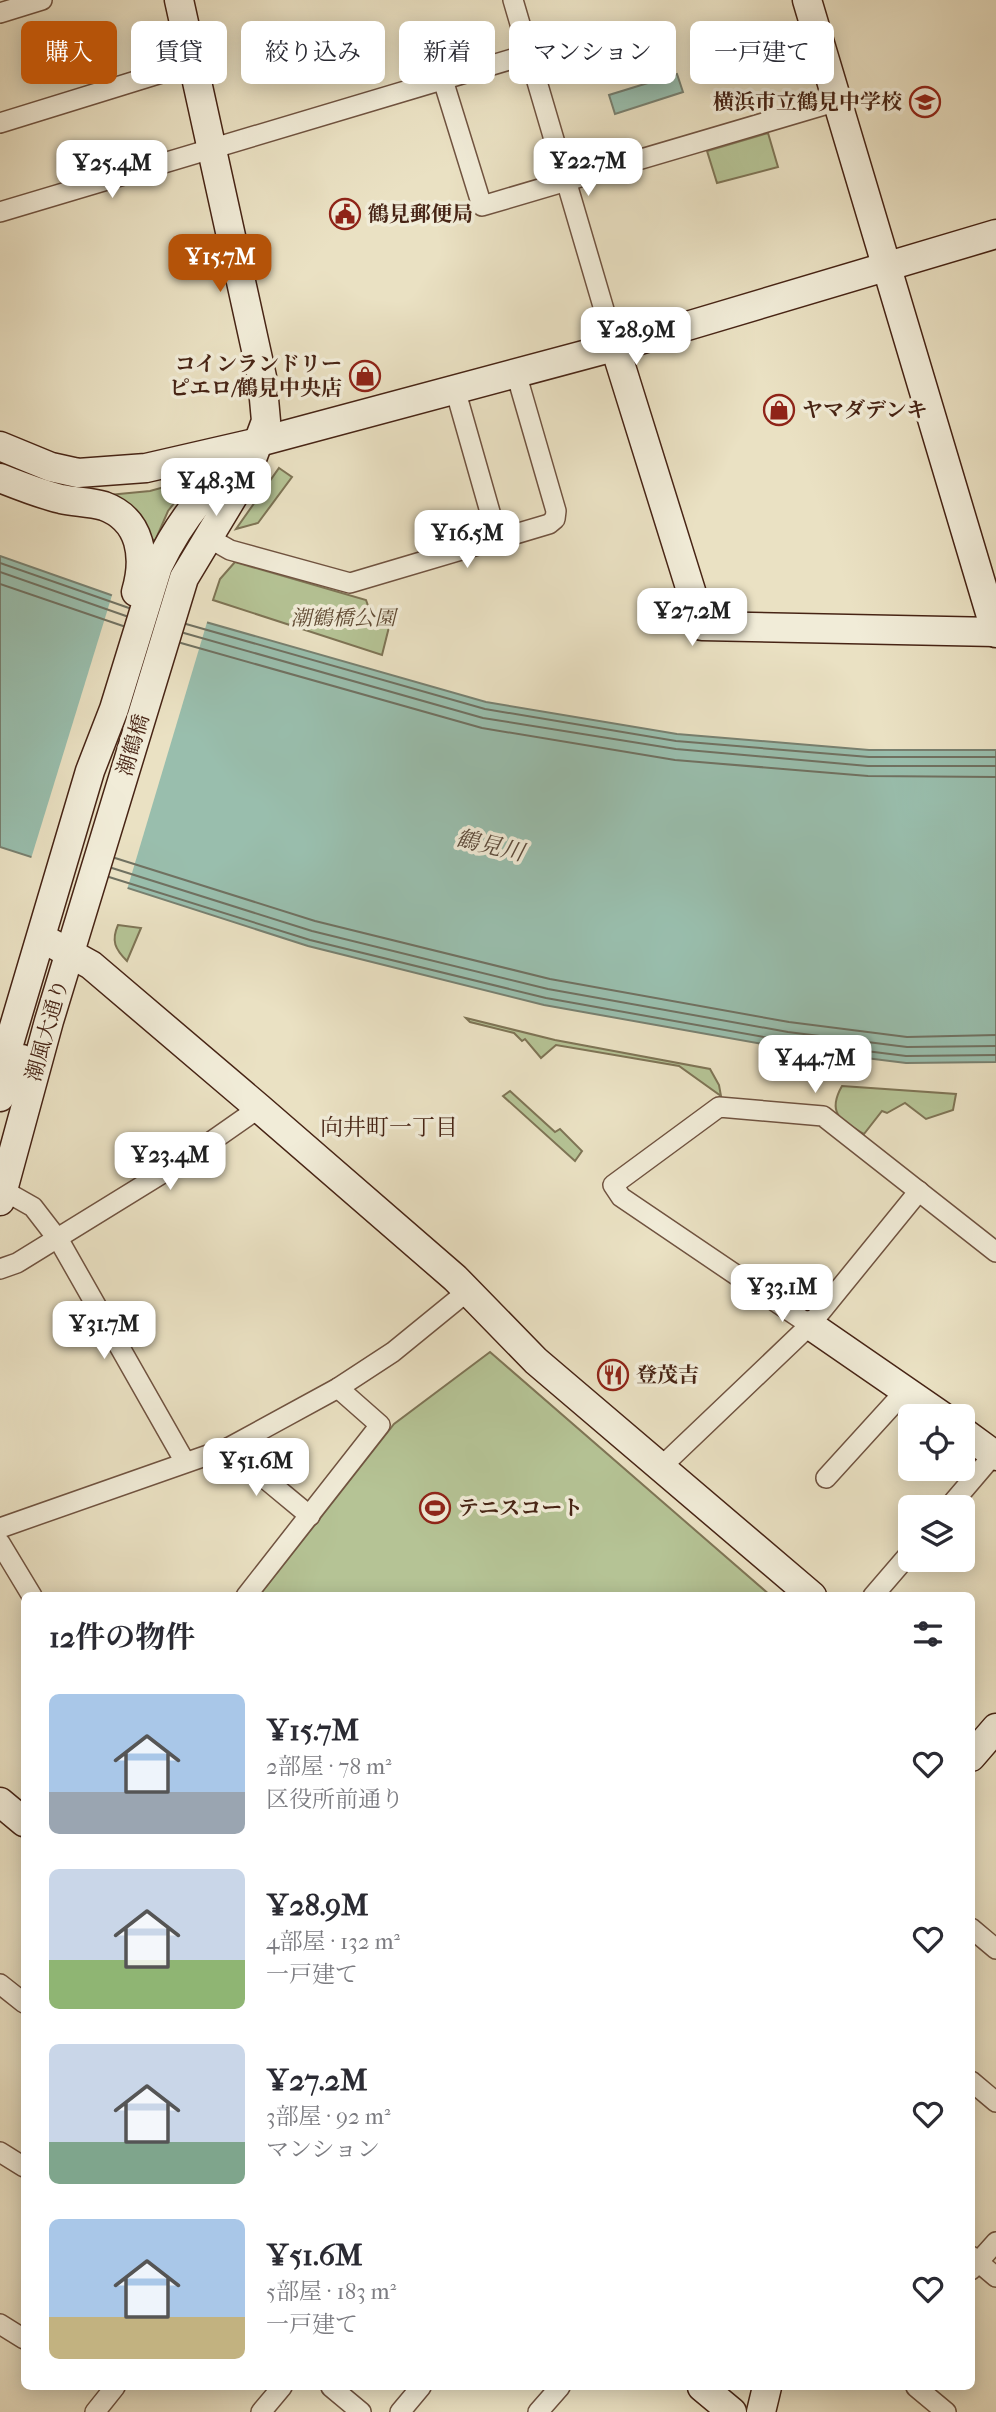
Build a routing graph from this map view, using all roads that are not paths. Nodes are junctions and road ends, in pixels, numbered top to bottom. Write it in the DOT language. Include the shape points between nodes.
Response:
graph roads {
  1 [pos="42,0"];
  2 [pos="179,0"];
  3 [pos="513,0"];
  4 [pos="807,0"];
  5 [pos="0,13"];
  6 [pos="184,21"];
  7 [pos="519,21"];
  8 [pos="131,82"];
  9 [pos="199,84"];
  10 [pos="430,84"];
  11 [pos="444,84"];
  12 [pos="538,84"];
  13 [pos="838,101"];
  14 [pos="0,123"];
  15 [pos="213,149"];
  16 [pos="566,183"];
  17 [pos="0,212"];
  18 [pos="996,234"];
  19 [pos="887,268"];
  20 [pos="615,347"];
  21 [pos="516,373"];
  22 [pos="455,389"];
  23 [pos="246,445"];
  24 [pos="0,446"];
  25 [pos="0,461"];
  26 [pos="0,478"];
  27 [pos="209,538"];
  28 [pos="498,540"];
  29 [pos="146,581"];
  30 [pos="996,633"];
  31 [pos="57,886"];
  32 [pos="85,901"];
  33 [pos="42,938"];
  34 [pos="70,953"];
  35 [pos="0,1074"];
  36 [pos="0,1097"];
  37 [pos="260,1108"];
  38 [pos="919,1191"];
  39 [pos="1,1195"];
  40 [pos="56,1237"];
  41 [pos="996,1252"];
  42 [pos="0,1269"];
  43 [pos="468,1290"];
  44 [pos="810,1325"];
  45 [pos="338,1388"];
  46 [pos="907,1390"];
  47 [pos="926,1404"];
  48 [pos="975,1440"];
  49 [pos="228,1448"];
  50 [pos="995,1454"];
  51 [pos="185,1462"];
  52 [pos="660,1468"];
  53 [pos="826,1478"];
  54 [pos="959,1495"];
  55 [pos="310,1516"];
  56 [pos="0,1528"];
  57 [pos="0,1543"];
  58 [pos="898,1566"];
  59 [pos="30,1592"];
  60 [pos="249,1592"];
  61 [pos="807,1592"];
  62 [pos="876,1592"];
  63 [pos="0,1802"];
  64 [pos="21,1820"];
  65 [pos="975,1931"];
  66 [pos="996,1949"];
  67 [pos="0,1984"];
  68 [pos="21,2001"];
  69 [pos="975,2084"];
  70 [pos="996,2102"];
  71 [pos="0,2152"];
  72 [pos="21,2165"];
  73 [pos="996,2242"];
  74 [pos="975,2262"];
  75 [pos="975,2264"];
  76 [pos="996,2277"];
  77 [pos="0,2324"];
  78 [pos="21,2337"];
  79 [pos="108,2390"];
  80 [pos="279,2390"];
  81 [pos="335,2390"];
  82 [pos="418,2390"];
  83 [pos="558,2390"];
  84 [pos="706,2390"];
  85 [pos="766,2390"];
  86 [pos="920,2390"];
  87 [pos="542,2411"];
  88 [pos="95,2412"];
  89 [pos="261,2412"];
  90 [pos="361,2412"];
  91 [pos="400,2412"];
  92 [pos="732,2412"];
  93 [pos="761,2412"];
  94 [pos="946,2412"];
  1 -- 5 [label="street"];
  2 -- 6 [label="street, 潮鶴橋"];
  3 -- 7 [label="street"];
  4 -- 13 [label="street"];
  8 -- 14 [label="street"];
  9 -- 15 [label="street, 潮鶴橋"];
  10 -- 15 [label="street"];
  11 -- 16 [label="street" via="482,206"];
  12 -- 16 [label="street"];
  13 -- 16 [label="street"];
  13 -- 19 [label="street"];
  15 -- 17 [label="street"];
  15 -- 23 [label="street, 潮鶴橋" via="267,397 266,421"];
  16 -- 20 [label="street"];
  18 -- 19 [label="street"];
  19 -- 20 [label="street"];
  19 -- 30 [label="street"];
  20 -- 21 [label="street"];
  20 -- 30 [label="street" via="702,626"];
  21 -- 22 [label="street"];
  21 -- 28 [label="street" via="556,511 549,524"];
  22 -- 23 [label="street"];
  22 -- 28 [label="street"];
  23 -- 24 [label="street" via="146,468 78,473"];
  23 -- 25 [label="street" via="194,471 127,486 46,480"];
  23 -- 27 [label="street, 潮鶴橋" via="246,475"];
  23 -- 29 [label="street" via="209,486"];
  26 -- 29 [label="street" via="118,514 140,541"];
  27 -- 28 [label="street" via="230,550 350,583"];
  27 -- 32 [label="street, 潮鶴橋" via="186,571"];
  29 -- 31 [label="street, 潮鶴橋" via="114,709 90,771"];
  31 -- 33 [label="street, 潮風大通り"];
  32 -- 34 [label="street, 潮風大通り"];
  33 -- 34 [label="street"];
  33 -- 35 [label="street, 潮風大通り"];
  34 -- 36 [label="street" via="51,965 19,1069"];
  34 -- 37 [label="street" via="91,965"];
  34 -- 39 [label="street, 潮風大通り"];
  37 -- 40 [label="street"];
  37 -- 43 [label="street"];
  38 -- 41 [label="street"];
  38 -- 44 [label="street"];
  38 -- 44 [label="street" via="823,1116 726,1106 613,1185 621,1196"];
  39 -- 40 [label="street" via="33,1207"];
  40 -- 42 [label="street" via="18,1263"];
  40 -- 51 [label="street"];
  43 -- 45 [label="street" via="393,1352"];
  43 -- 52 [label="street" via="537,1361"];
  44 -- 46 [label="street"];
  44 -- 52 [label="street"];
  45 -- 49 [label="street"];
  45 -- 55 [label="street" via="380,1425"];
  46 -- 47 [label="street"];
  46 -- 53 [label="street"];
  48 -- 50 [label="street"];
  49 -- 51 [label="street"];
  49 -- 55 [label="street"];
  50 -- 54 [label="street"];
  51 -- 56 [label="street"];
  52 -- 61 [label="street"];
  55 -- 60 [label="street"];
  57 -- 59 [label="street"];
  58 -- 62 [label="street"];
  63 -- 64 [label="street"];
  65 -- 66 [label="street"];
  67 -- 68 [label="street"];
  69 -- 70 [label="street"];
  71 -- 72 [label="street"];
  73 -- 74 [label="street"];
  75 -- 76 [label="street"];
  77 -- 78 [label="street"];
  79 -- 88 [label="street"];
  80 -- 89 [label="street"];
  81 -- 90 [label="street"];
  82 -- 91 [label="street"];
  83 -- 87 [label="street"];
  84 -- 92 [label="street"];
  85 -- 93 [label="street"];
  86 -- 94 [label="street"];
}
